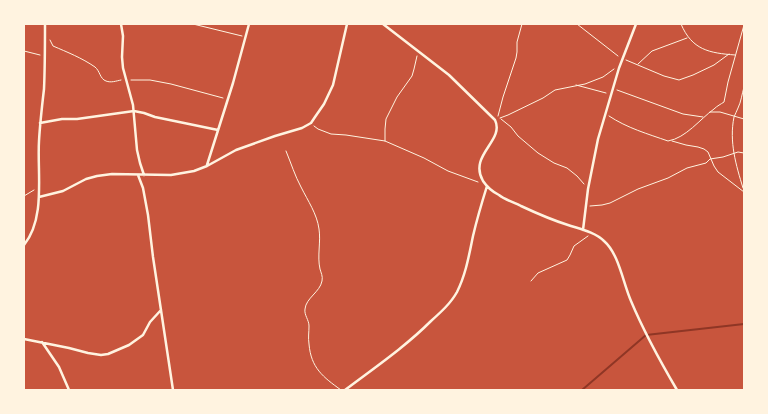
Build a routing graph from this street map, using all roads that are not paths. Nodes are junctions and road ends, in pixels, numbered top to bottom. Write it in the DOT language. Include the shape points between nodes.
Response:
graph roads {
  1 [pos="45,24"];
  2 [pos="121,24"];
  3 [pos="249,24"];
  4 [pos="347,24"];
  5 [pos="383,24"];
  6 [pos="636,24"];
  7 [pos="134,111"];
  8 [pos="40,123"];
  9 [pos="218,130"];
  10 [pos="207,166"];
  11 [pos="138,175"];
  12 [pos="144,175"];
  13 [pos="486,185"];
  14 [pos="39,197"];
  15 [pos="583,230"];
  16 [pos="24,245"];
  17 [pos="162,310"];
  18 [pos="24,340"];
  19 [pos="42,342"];
  20 [pos="69,390"];
  21 [pos="173,390"];
  22 [pos="345,390"];
  23 [pos="677,390"];
  1 -- 8 [label="street" via="44,90"];
  2 -- 7 [label="street" via="123,68"];
  3 -- 9 [label="street" via="234,83"];
  4 -- 10 [label="street" via="333,86 311,123 236,150"];
  5 -- 13 [label="street" via="449,75 495,120 498,125 496,136 480,161 480,171"];
  6 -- 15 [label="street" via="598,139"];
  7 -- 8 [label="street"];
  7 -- 9 [label="street"];
  7 -- 12 [label="street" via="137,150"];
  8 -- 14 [label="street"];
  9 -- 10 [label="street"];
  10 -- 12 [label="street" via="171,175"];
  11 -- 12 [label="street"];
  11 -- 14 [label="street" via="97,176 63,191"];
  11 -- 17 [label="street" via="148,215"];
  13 -- 15 [label="street" via="499,196"];
  13 -- 22 [label="street" via="462,281 446,308 397,351"];
  14 -- 16 [label="street" via="32,230"];
  15 -- 23 [label="street" via="604,240 610,248 618,262 630,300 646,335"];
  17 -- 19 [label="street" via="148,325 143,335 129,345 108,354 88,353"];
  17 -- 21 [label="street"];
  18 -- 19 [label="street"];
  19 -- 20 [label="street" via="59,367"];
}
